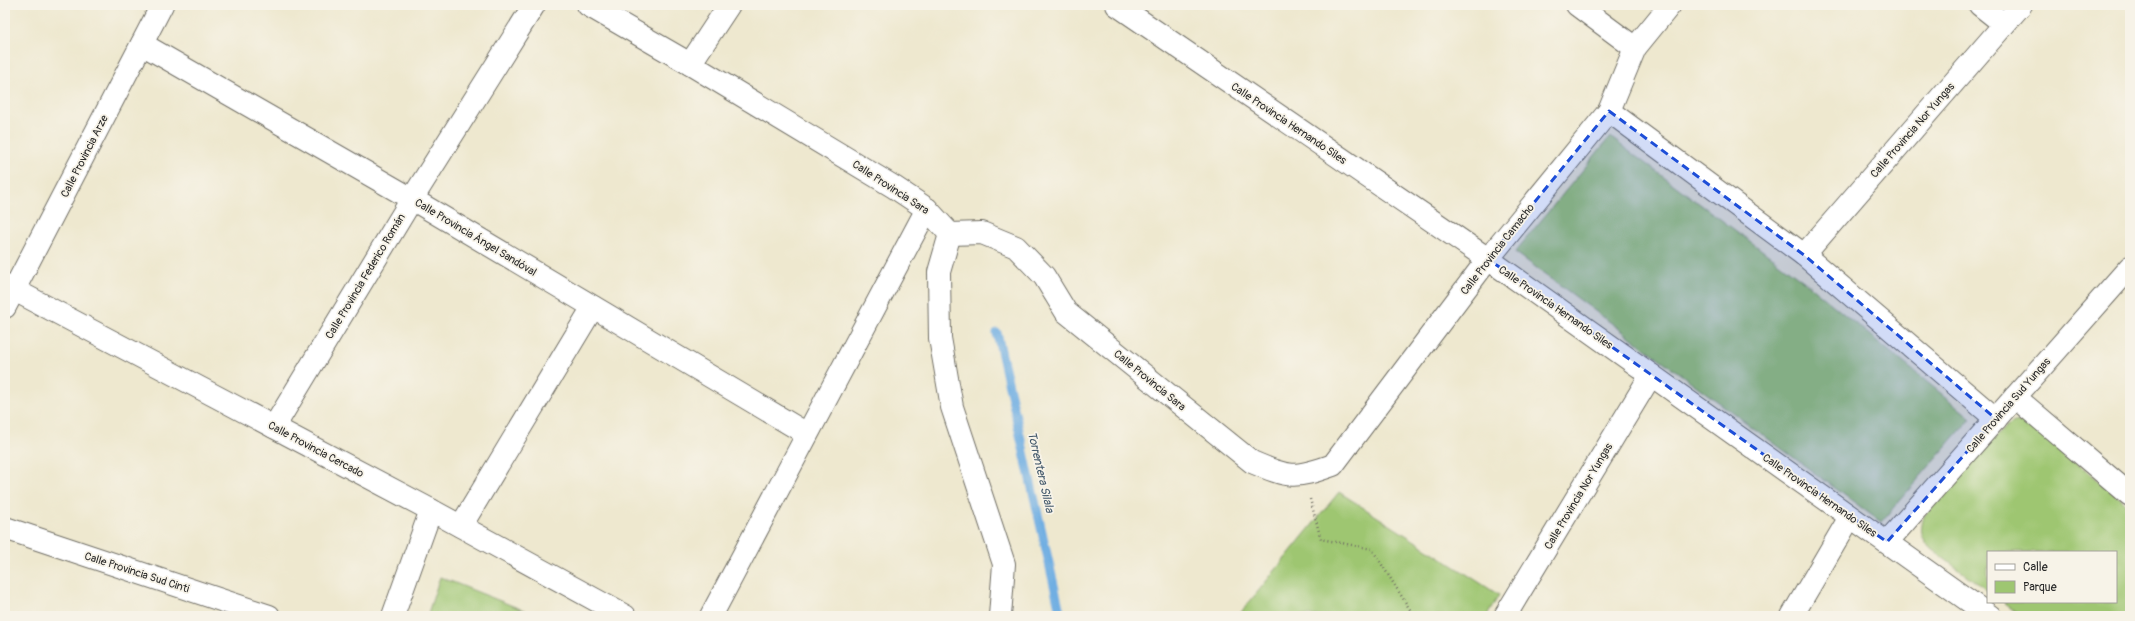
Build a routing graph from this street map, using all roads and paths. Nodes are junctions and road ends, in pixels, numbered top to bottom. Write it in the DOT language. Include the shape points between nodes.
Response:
graph roads {
  1 [pos="162,5"];
  2 [pos="534,5"];
  3 [pos="588,5"];
  4 [pos="729,5"];
  5 [pos="1117,5"];
  6 [pos="1577,5"];
  7 [pos="1670,5"];
  8 [pos="1980,5"];
  9 [pos="2021,5"];
  10 [pos="2004,24"];
  11 [pos="142,44"];
  12 [pos="1635,48"];
  13 [pos="690,64"];
  14 [pos="1609,110"];
  15 [pos="412,199"];
  16 [pos="927,209"];
  17 [pos="950,234"];
  18 [pos="1804,255"];
  19 [pos="1488,260"];
  20 [pos="2130,267"];
  21 [pos="8,294"];
  22 [pos="593,307"];
  23 [pos="1651,375"];
  24 [pos="2015,397"];
  25 [pos="1996,419"];
  26 [pos="274,427"];
  27 [pos="807,434"];
  28 [pos="1304,475"];
  29 [pos="2130,494"];
  30 [pos="431,510"];
  31 [pos="1850,517"];
  32 [pos="461,526"];
  33 [pos="5,528"];
  34 [pos="1887,542"];
  35 [pos="269,616"];
  36 [pos="393,616"];
  37 [pos="625,616"];
  38 [pos="711,616"];
  39 [pos="1000,616"];
  40 [pos="1414,616"];
  41 [pos="1505,616"];
  42 [pos="1792,616"];
  43 [pos="1990,616"];
  1 -- 11 [label="street, Calle Provincia Arze"];
  2 -- 15 [label="street, Calle Provincia Federico Román"];
  3 -- 13 [label="street, Calle Provincia Sara"];
  4 -- 13 [label="street"];
  5 -- 19 [label="street, Calle Provincia Hernando Siles"];
  6 -- 12 [label="street"];
  7 -- 12 [label="street, Calle Provincia Camacho"];
  8 -- 10 [label="street"];
  9 -- 10 [label="street, Calle Provincia Nor Yungas"];
  10 -- 18 [label="street, Calle Provincia Nor Yungas"];
  11 -- 15 [label="street, Calle Provincia Ángel Sandóval"];
  11 -- 21 [label="street, Calle Provincia Arze"];
  12 -- 14 [label="street, Calle Provincia Camacho"];
  13 -- 16 [label="street, Calle Provincia Sara"];
  14 -- 18 [label="street"];
  14 -- 19 [label="street, Calle Provincia Camacho"];
  15 -- 22 [label="street, Calle Provincia Ángel Sandóval"];
  15 -- 26 [label="street, Calle Provincia Federico Román"];
  16 -- 17 [label="street, Calle Provincia Sara"];
  16 -- 27 [label="street"];
  17 -- 28 [label="street, Calle Provincia Sara" via="982,233 1016,247 1044,276 1066,312 1252,462 1282,475"];
  17 -- 39 [label="street" via="939,272 940,338 952,406 1004,564"];
  18 -- 25 [label="street"];
  19 -- 23 [label="street, Calle Provincia Hernando Siles"];
  19 -- 28 [label="street, Calle Provincia Camacho" via="1333,465"];
  20 -- 24 [label="street, Calle Provincia Sud Yungas"];
  21 -- 26 [label="street, Calle Provincia Cercado"];
  22 -- 27 [label="street, Calle Provincia Ángel Sandóval"];
  22 -- 32 [label="street"];
  23 -- 31 [label="street, Calle Provincia Hernando Siles"];
  23 -- 41 [label="street, Calle Provincia Nor Yungas"];
  24 -- 25 [label="street, Calle Provincia Sud Yungas"];
  24 -- 29 [label="street"];
  25 -- 34 [label="street, Calle Provincia Sud Yungas"];
  26 -- 30 [label="street, Calle Provincia Cercado"];
  27 -- 38 [label="street"];
  28 -- 40 [label="path" via="1320,539 1372,549"];
  30 -- 32 [label="street, Calle Provincia Cercado"];
  30 -- 36 [label="street"];
  31 -- 34 [label="street, Calle Provincia Hernando Siles"];
  31 -- 42 [label="street"];
  32 -- 37 [label="street, Calle Provincia Cercado"];
  33 -- 35 [label="street, Calle Provincia Sud Cinti"];
  34 -- 43 [label="street, Calle Provincia Hernando Siles"];
}
